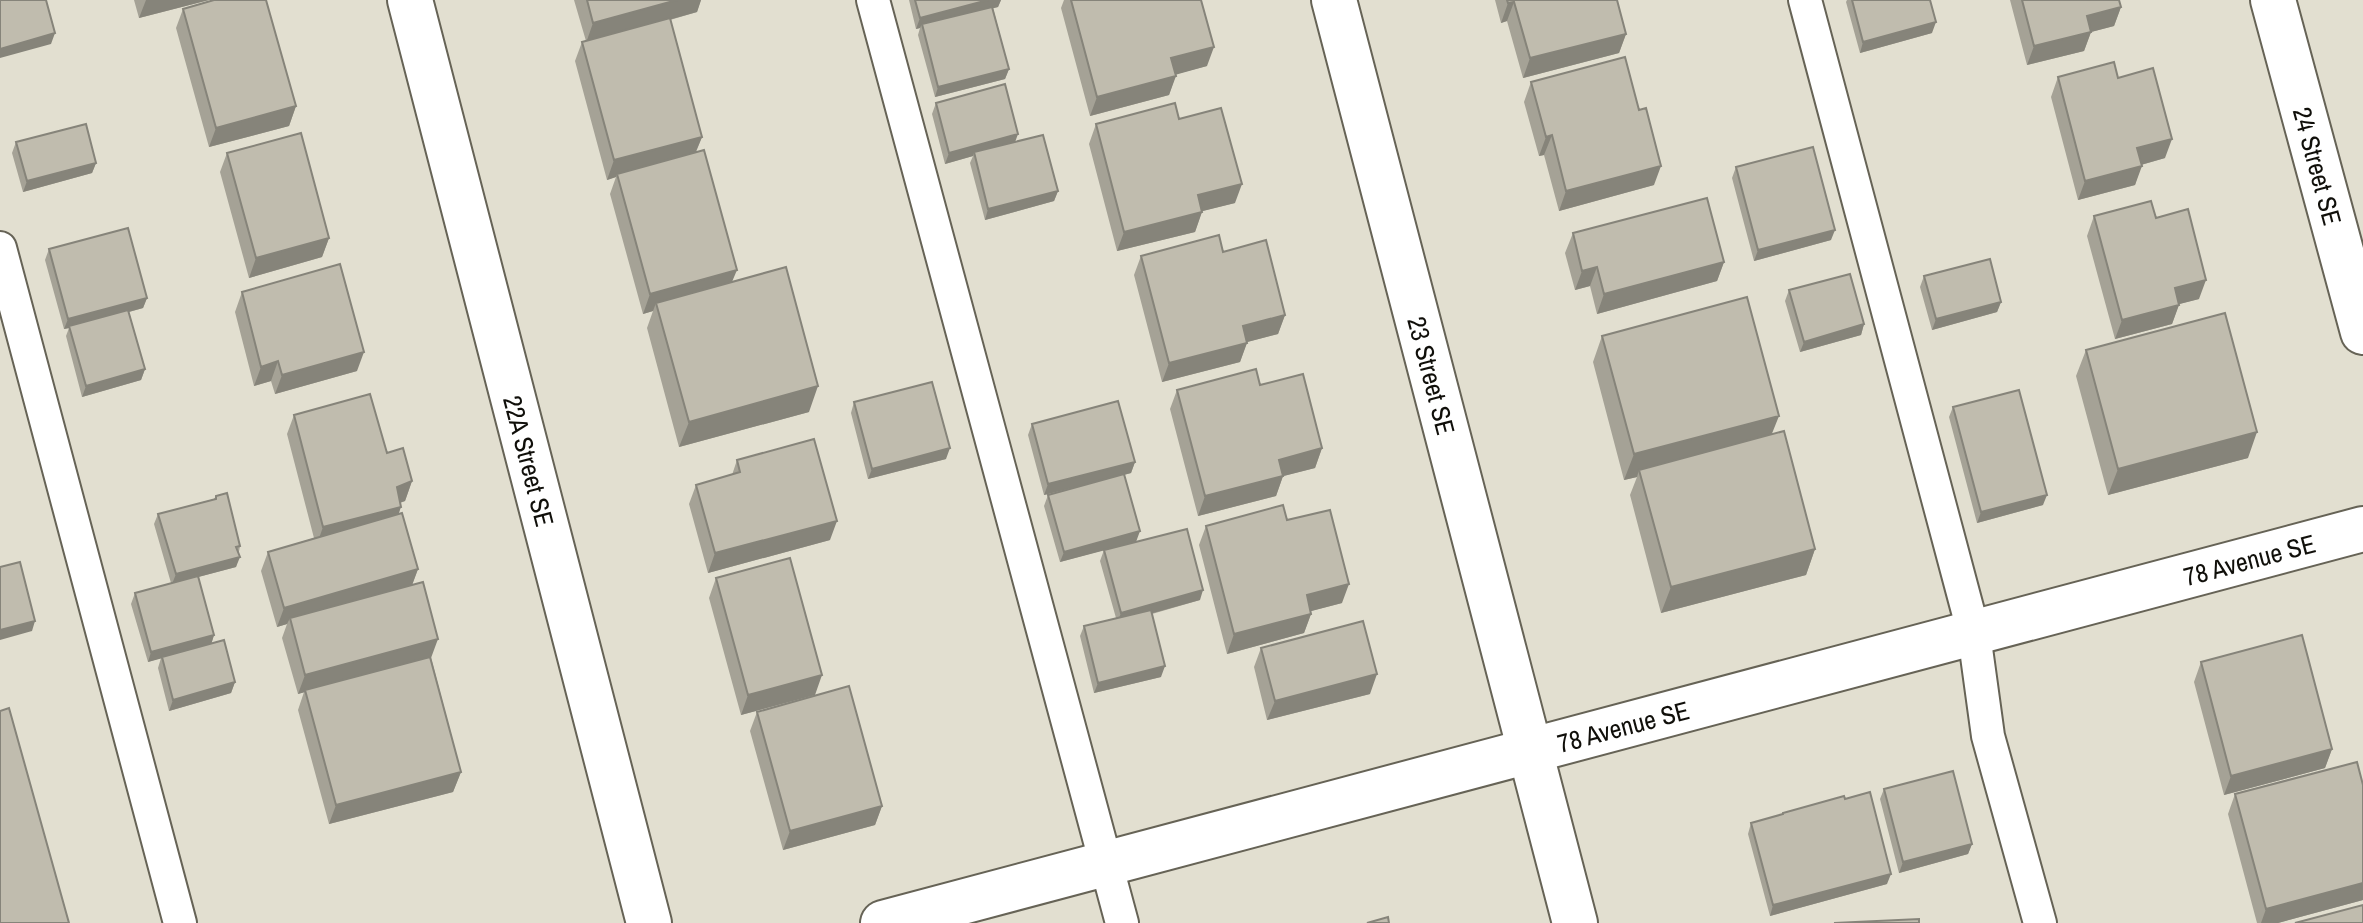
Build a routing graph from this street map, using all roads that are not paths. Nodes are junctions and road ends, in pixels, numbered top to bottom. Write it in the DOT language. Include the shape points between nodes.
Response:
graph roads {
  1 [pos="410,0"];
  2 [pos="873,0"];
  3 [pos="1334,0"];
  4 [pos="1805,0"];
  5 [pos="2273,0"];
  6 [pos="0,248"];
  7 [pos="2363,332"];
  8 [pos="2363,529"];
  9 [pos="1974,634"];
  10 [pos="1530,751"];
  11 [pos="1105,862"];
  12 [pos="180,923"];
  13 [pos="649,923"];
  14 [pos="883,923"];
  15 [pos="1122,923"];
  16 [pos="1575,923"];
  17 [pos="2040,923"];
  1 -- 13 [label="street, 22A Street SE"];
  2 -- 11 [label="lane"];
  3 -- 10 [label="street, 23 Street SE"];
  4 -- 9 [label="lane"];
  5 -- 7 [label="street, 24 Street SE"];
  6 -- 12 [label="lane"];
  8 -- 9 [label="street, 78 Avenue SE"];
  9 -- 10 [label="street, 78 Avenue SE"];
  9 -- 17 [label="lane" via="1988,736"];
  10 -- 11 [label="street, 78 Avenue SE"];
  10 -- 16 [label="street, 23 Street SE"];
  11 -- 14 [label="street, 78 Avenue SE"];
  11 -- 15 [label="lane"];
}
